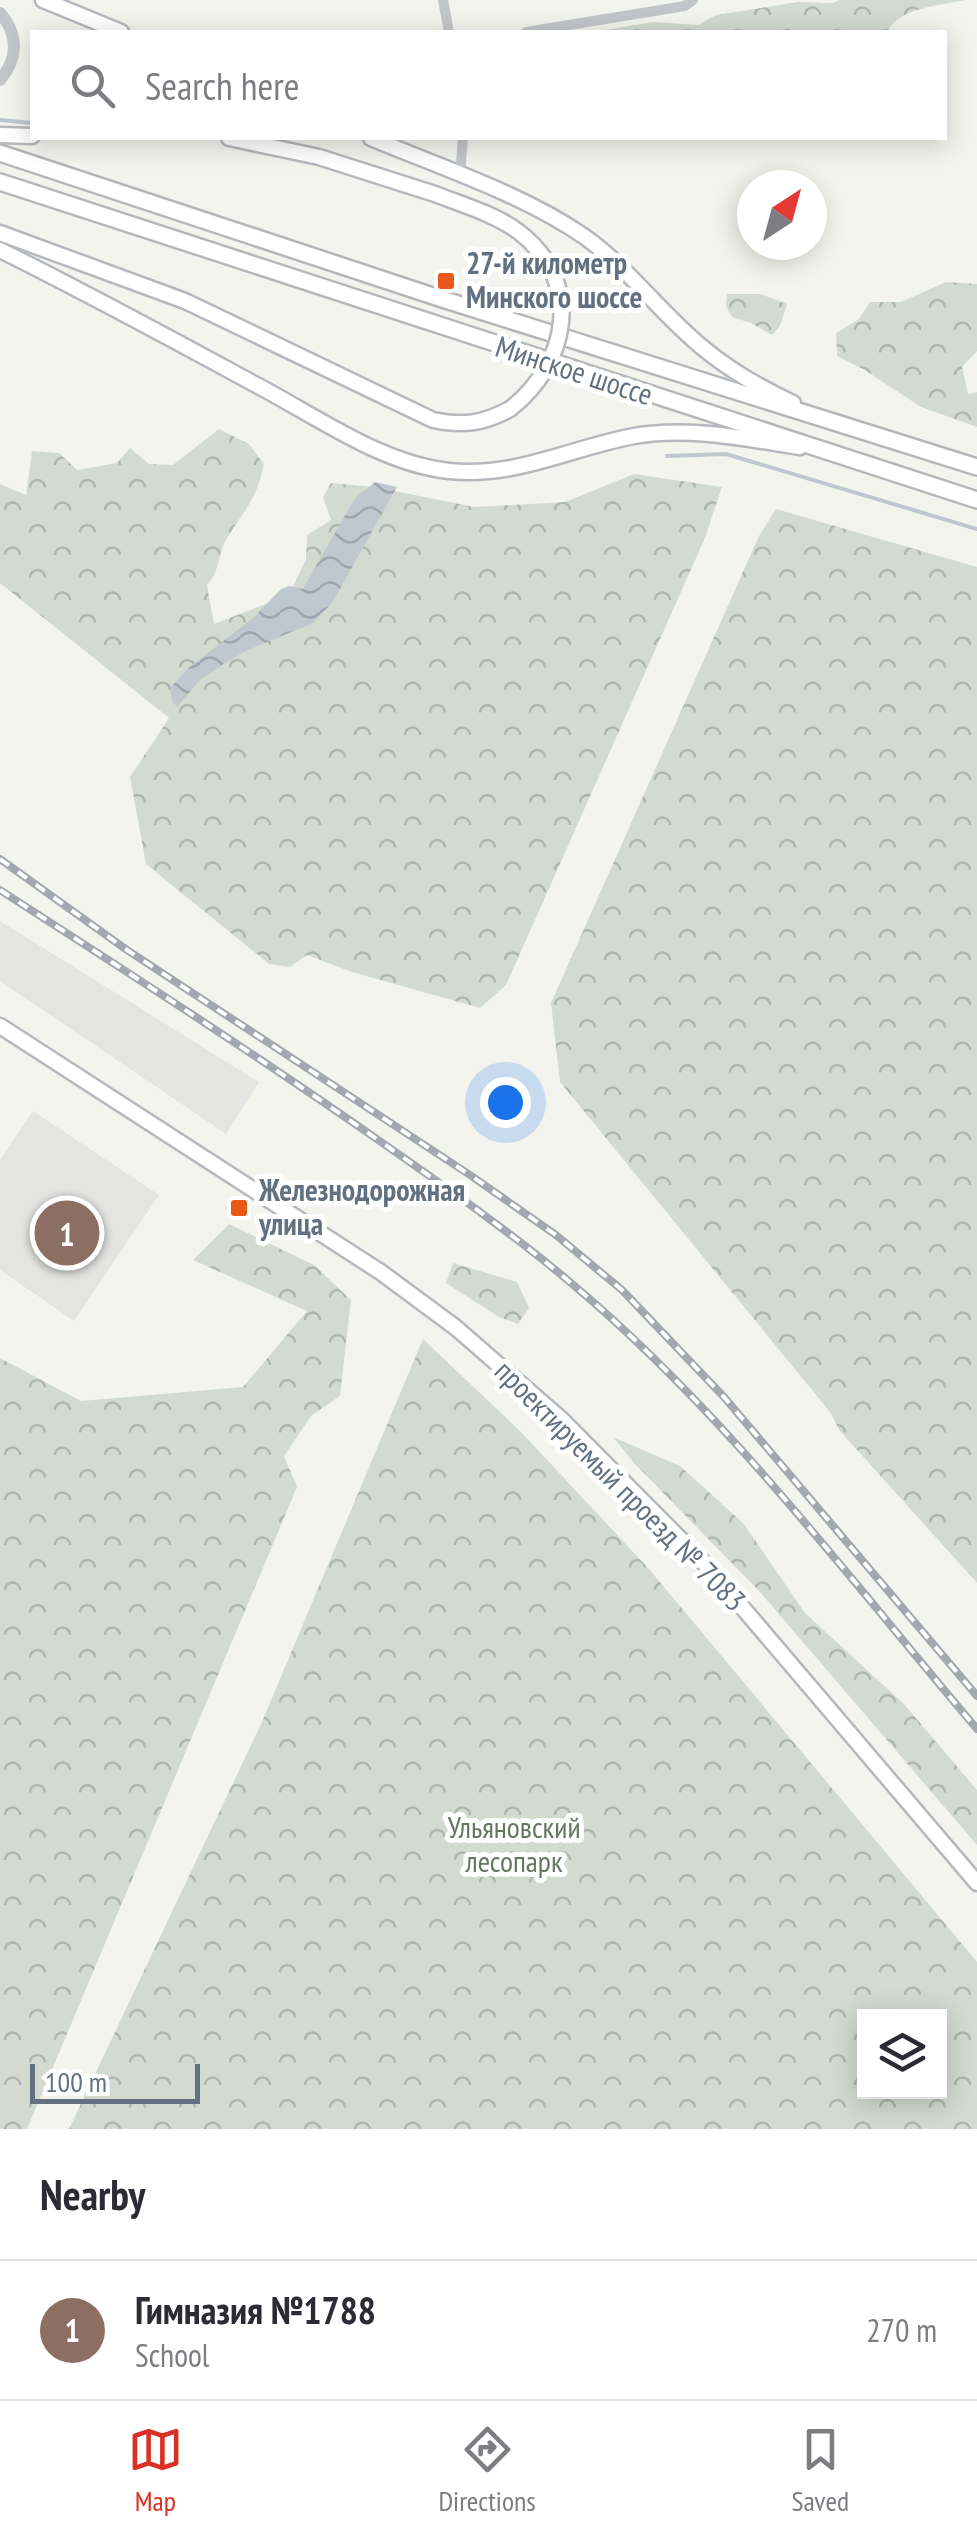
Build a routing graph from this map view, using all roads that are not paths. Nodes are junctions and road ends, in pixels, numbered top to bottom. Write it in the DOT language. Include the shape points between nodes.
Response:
graph roads {
  1 [pos="43,0"];
  2 [pos="444,0"];
  3 [pos="693,0"];
  4 [pos="63,8"];
  5 [pos="0,14"];
  6 [pos="102,30"];
  7 [pos="116,30"];
  8 [pos="449,30"];
  9 [pos="538,30"];
  10 [pos="0,80"];
  11 [pos="0,135"];
  12 [pos="30,136"];
  13 [pos="238,140"];
  14 [pos="282,140"];
  15 [pos="376,140"];
  16 [pos="463,140"];
  17 [pos="0,153"];
  18 [pos="318,158"];
  19 [pos="460,175"];
  20 [pos="0,182"];
  21 [pos="0,233"];
  22 [pos="0,250"];
  23 [pos="846,428"];
  24 [pos="812,449"];
  25 [pos="977,467"];
  26 [pos="977,500"];
  27 [pos="0,1026"];
  28 [pos="977,1883"];
  1 -- 4 [label="main road"];
  2 -- 8 [label="street"];
  3 -- 9 [label="street"];
  4 -- 6 [label="main road"];
  4 -- 7 [label="main road"];
  5 -- 10 [label="street" via="15,44"];
  11 -- 12 [label="main road"];
  13 -- 18 [label="main road"];
  14 -- 18 [label="main road"];
  15 -- 19 [label="main road"];
  16 -- 19 [label="street"];
  17 -- 23 [label="highway, Минское шоссе"];
  18 -- 21 [label="main road, bridge" via="435,194 518,231 546,262 562,322 552,362 510,409 475,424 432,420 186,302"];
  19 -- 23 [label="main road" via="584,236 706,351 768,392"];
  20 -- 24 [label="highway, Минское шоссе"];
  22 -- 24 [label="main road" via="354,438 421,466 502,472 660,433"];
  23 -- 25 [label="highway, Минское шоссе"];
  24 -- 26 [label="highway, Минское шоссе"];
  27 -- 28 [label="main road, проектируемый проезд № 7083" via="382,1273 561,1419 708,1567"];
}
